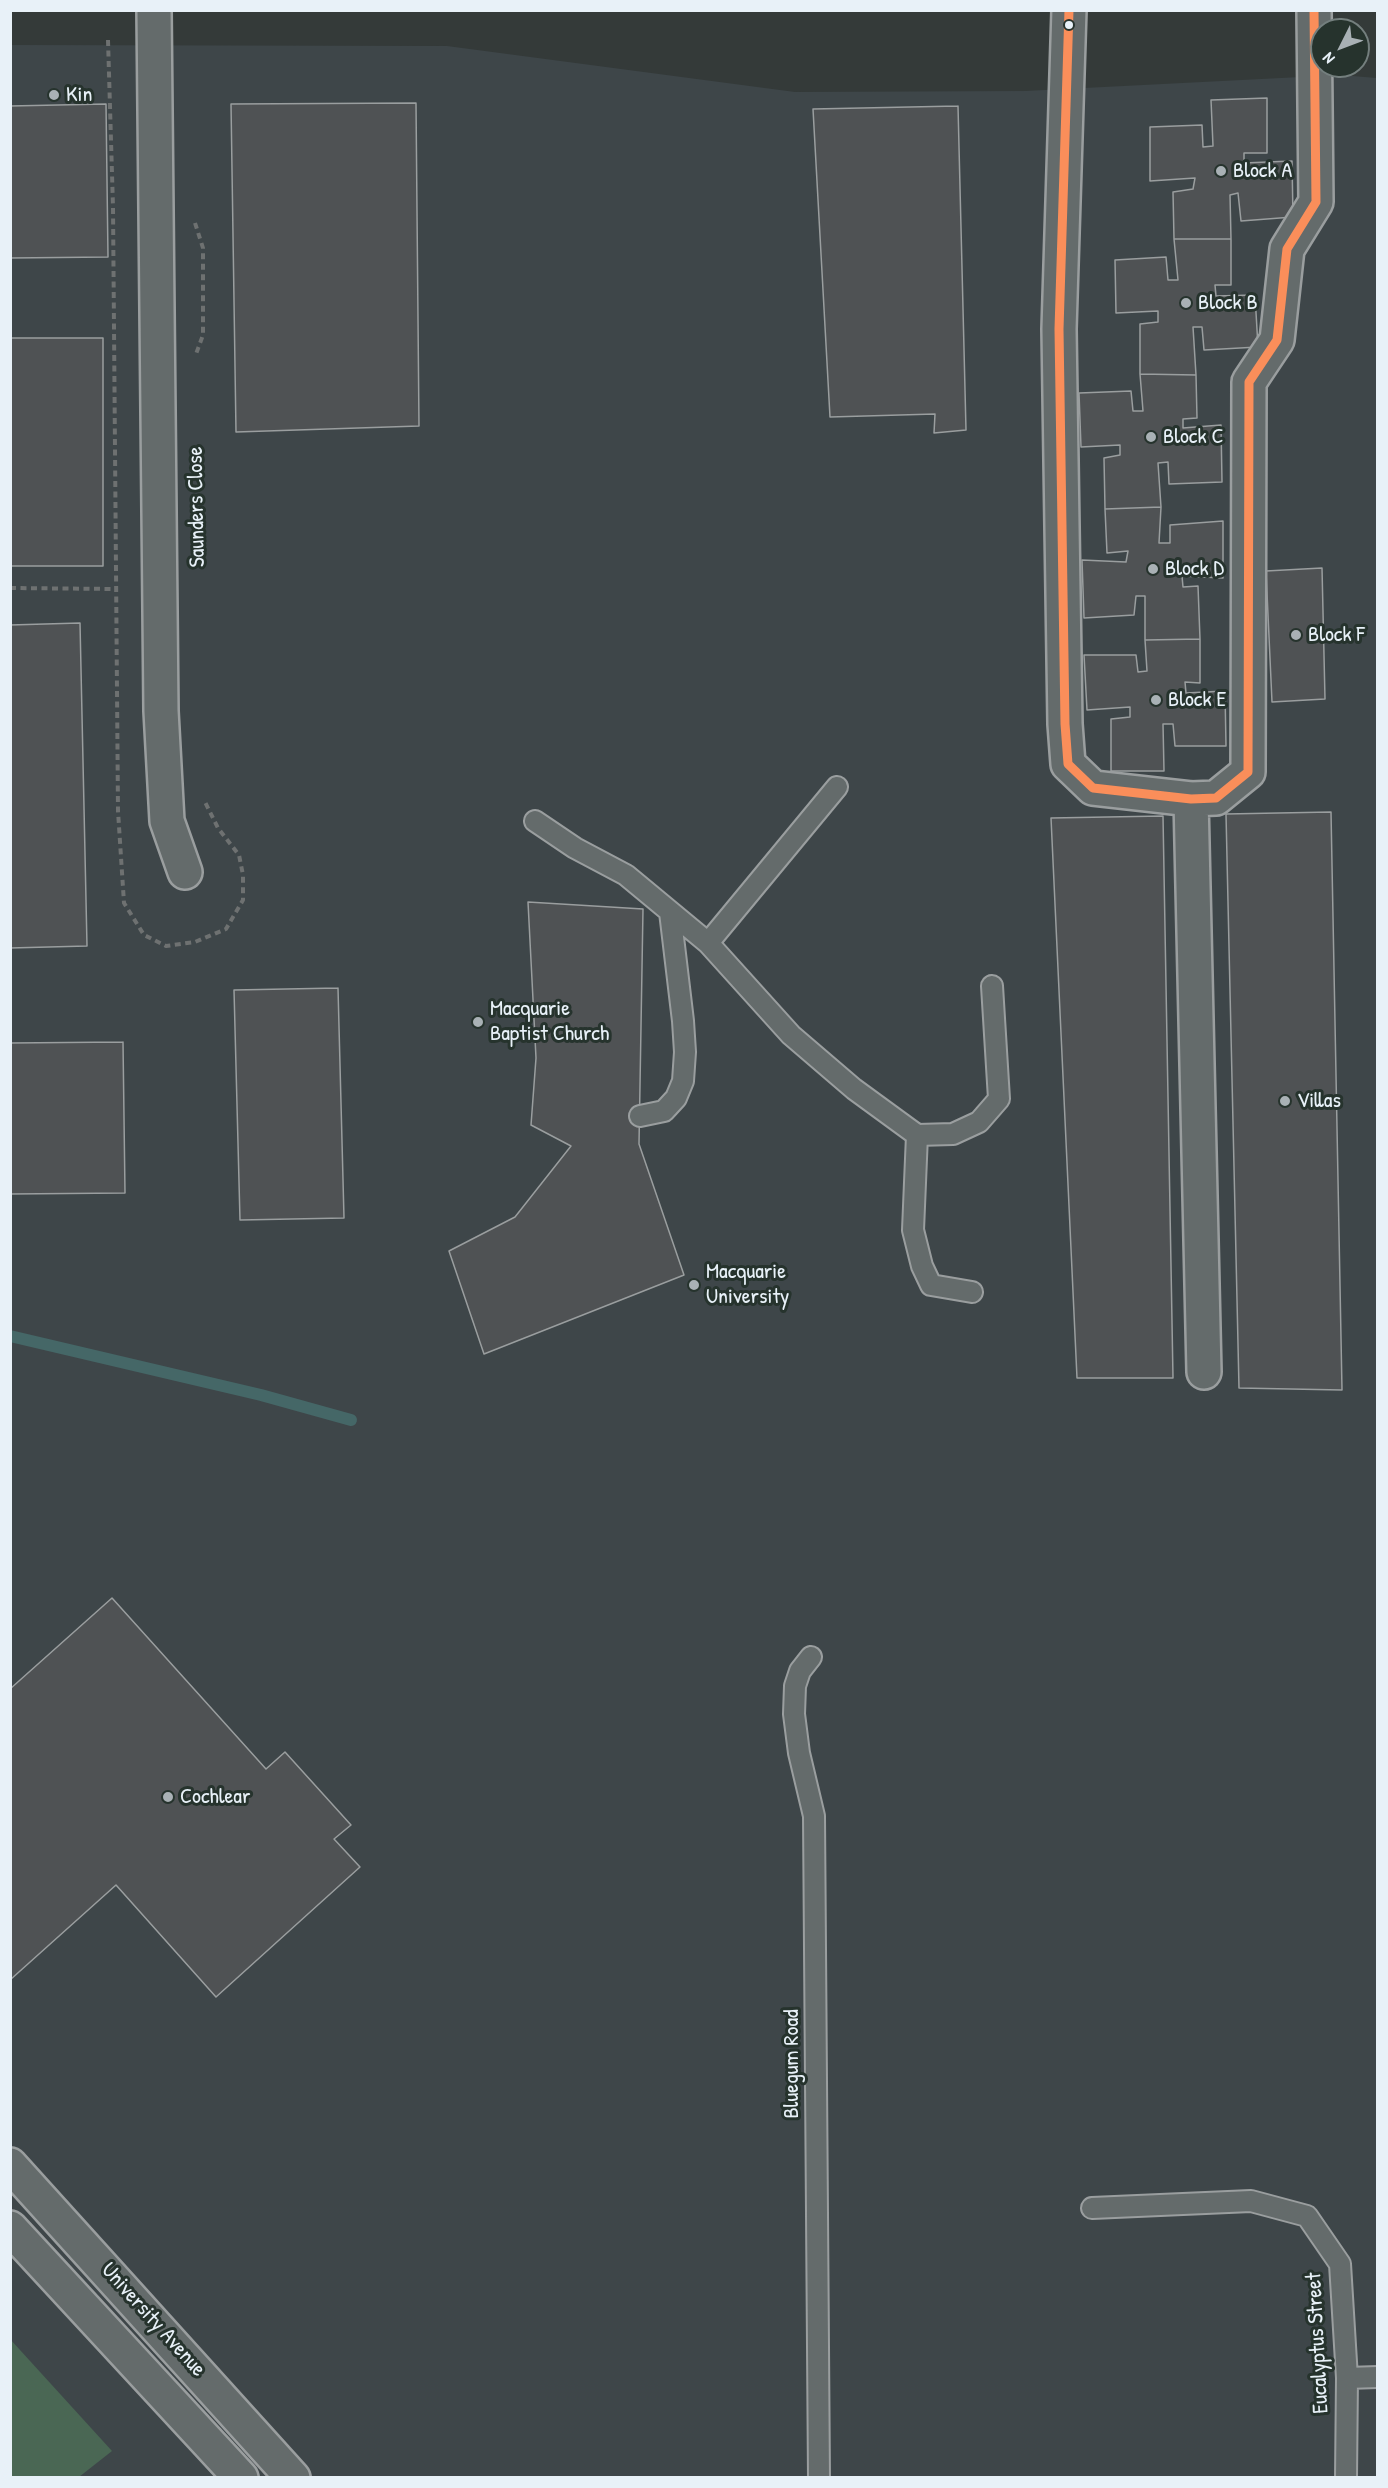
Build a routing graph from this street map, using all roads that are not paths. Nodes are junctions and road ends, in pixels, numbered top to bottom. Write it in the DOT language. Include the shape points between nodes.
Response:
graph roads {
  1 [pos="154,10"];
  2 [pos="1069,10"];
  3 [pos="1314,10"];
  4 [pos="837,787"];
  5 [pos="1191,799"];
  6 [pos="535,821"];
  7 [pos="184,872"];
  8 [pos="670,912"];
  9 [pos="708,943"];
  10 [pos="992,986"];
  11 [pos="640,1116"];
  12 [pos="917,1135"];
  13 [pos="972,1292"];
  14 [pos="1204,1372"];
  15 [pos="811,1657"];
  16 [pos="10,2165"];
  17 [pos="1092,2208"];
  18 [pos="10,2228"];
  19 [pos="1377,2377"];
  20 [pos="1347,2378"];
  21 [pos="240,2478"];
  22 [pos="293,2478"];
  23 [pos="819,2478"];
  24 [pos="1346,2478"];
  1 -- 7 [label="street, Saunders Close" via="161,711 167,821"];
  2 -- 5 [label="street" via="1059,329 1068,764 1093,788"];
  3 -- 5 [label="street" via="1316,202 1287,249 1277,340 1249,382 1248,772 1216,798"];
  4 -- 9 [label="lane"];
  5 -- 14 [label="street"];
  6 -- 8 [label="lane" via="574,848 626,875"];
  8 -- 9 [label="lane"];
  8 -- 11 [label="lane" via="686,1052 683,1081 676,1098 664,1111"];
  9 -- 12 [label="lane" via="791,1035 854,1089"];
  10 -- 12 [label="lane" via="999,1099 980,1122 953,1134"];
  12 -- 13 [label="lane" via="913,1230 922,1266 931,1285"];
  15 -- 23 [label="lane, Bluegum Road" via="795,1686 794,1714 814,1816"];
  16 -- 22 [label="street, University Avenue"];
  17 -- 20 [label="lane, Eucalyptus Street" via="1251,2201 1307,2216 1340,2264"];
  18 -- 21 [label="street, University Avenue"];
  19 -- 20 [label="lane"];
  20 -- 24 [label="lane, Eucalyptus Street"];
}
